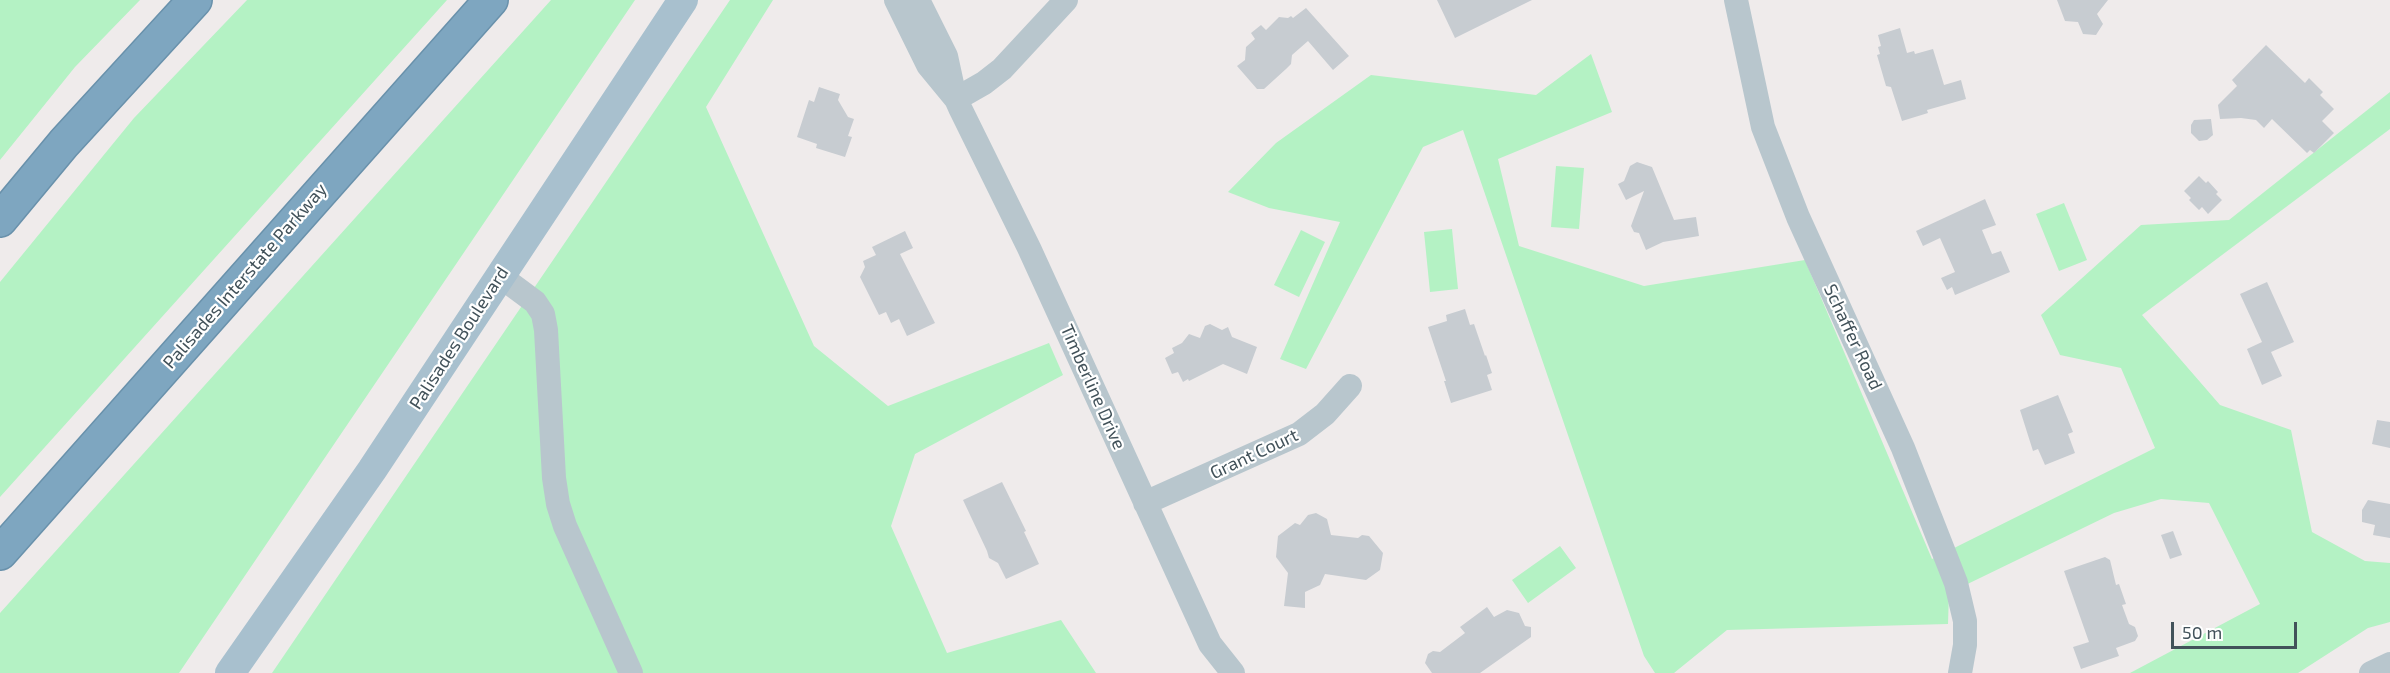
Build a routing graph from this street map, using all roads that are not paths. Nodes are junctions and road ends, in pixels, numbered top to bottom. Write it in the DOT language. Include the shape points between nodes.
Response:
graph roads {
  1 [pos="195,0"];
  2 [pos="491,0"];
  3 [pos="682,0"];
  4 [pos="896,0"];
  5 [pos="918,0"];
  6 [pos="1066,0"];
  7 [pos="1736,0"];
  8 [pos="927,41"];
  9 [pos="956,99"];
  10 [pos="0,220"];
  11 [pos="500,276"];
  12 [pos="1350,386"];
  13 [pos="1145,503"];
  14 [pos="0,553"];
  15 [pos="2390,664"];
  16 [pos="230,673"];
  17 [pos="631,673"];
  18 [pos="1233,673"];
  19 [pos="1960,673"];
  20 [pos="2371,673"];
  1 -- 10 [label="highway" via="64,143"];
  2 -- 14 [label="highway, Palisades Interstate Parkway"];
  3 -- 11 [label="main road, Palisades Boulevard"];
  4 -- 8 [label="street, Timberline Drive"];
  5 -- 8 [label="street, Timberline Drive"];
  6 -- 9 [label="street" via="1002,69"];
  7 -- 19 [label="street, Schaffer Road" via="1763,127 1798,217 1903,448 1956,583 1965,621"];
  8 -- 9 [label="street, Timberline Drive" via="946,56"];
  9 -- 13 [label="street, Timberline Drive"];
  11 -- 16 [label="main road, Palisades Boulevard" via="372,470"];
  11 -- 17 [label="street" via="535,302 543,314 558,504"];
  12 -- 13 [label="street, Grant Court" via="1325,414 1299,434"];
  13 -- 18 [label="street, Timberline Drive" via="1210,644"];
  15 -- 20 [label="street"];
}
